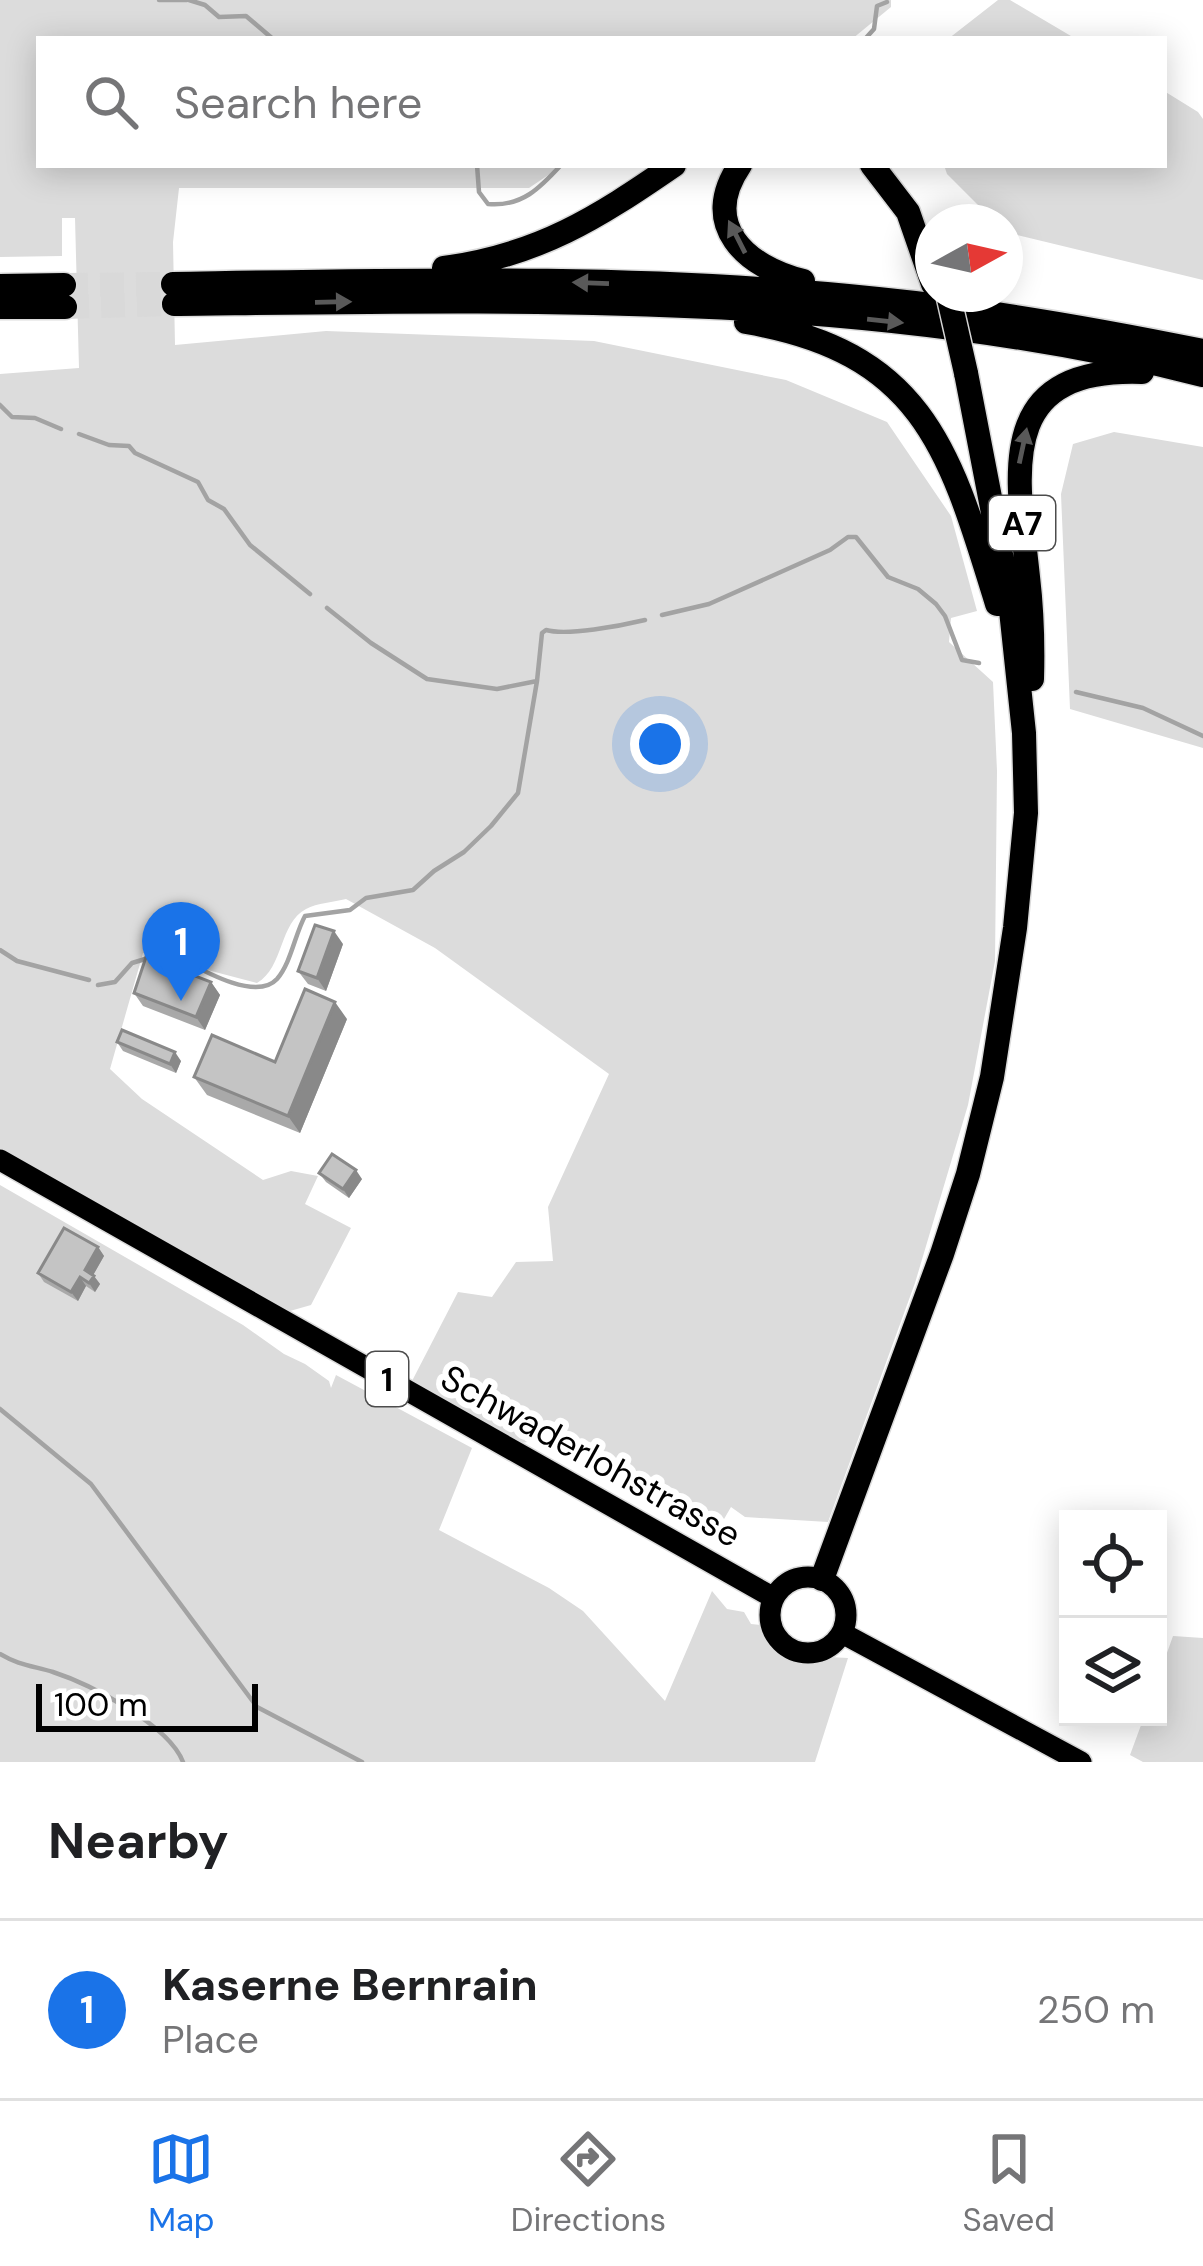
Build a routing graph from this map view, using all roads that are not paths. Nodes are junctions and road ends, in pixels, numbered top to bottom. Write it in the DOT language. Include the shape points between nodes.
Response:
graph roads {
  1 [pos="670,168"];
  2 [pos="738,168"];
  3 [pos="875,168"];
  4 [pos="894,168"];
  5 [pos="919,204"];
  6 [pos="915,222"];
  7 [pos="351,281"];
  8 [pos="0,286"];
  9 [pos="875,298"];
  10 [pos="643,305"];
  11 [pos="0,307"];
  12 [pos="941,312"];
  13 [pos="951,312"];
  14 [pos="1201,367"];
  15 [pos="960,372"];
  16 [pos="997,604"];
  17 [pos="1026,813"];
  18 [pos="1015,928"];
  19 [pos="0,1160"];
  20 [pos="822,1579"];
  21 [pos="775,1598"];
  22 [pos="842,1633"];
  23 [pos="1081,1762"];
  1 -- 7 [label="highway, A7" via="588,223 525,252"];
  9 -- 2 [label="highway, A7, one-way" via="778,275 748,257 726,213"];
  3 -- 6 [label="highway"];
  4 -- 5 [label="highway"];
  9 -- 7 [label="highway, A7, one-way" via="616,283"];
  7 -- 10 [label="highway, A7, one-way" via="173,294"];
  8 -- 11 [label="highway" via="64,296"];
  9 -- 14 [label="highway, A7" via="1074,326"];
  10 -- 14 [label="highway, A7, one-way" via="929,326"];
  10 -- 16 [label="highway, A7" via="821,341 866,363 917,410 947,458"];
  12 -- 15 [label="highway, A7"];
  13 -- 15 [label="highway, A7, bridge"];
  17 -- 14 [label="highway, A7, one-way" via="1033,636 1019,493 1024,434 1048,397 1084,376"];
  15 -- 16 [label="highway, A7"];
  15 -- 17 [label="highway, A7" via="1012,616"];
  16 -- 18 [label="highway, A7" via="1011,743"];
  17 -- 18 [label="highway, A7"];
  18 -- 20 [label="highway" via="968,1174"];
  19 -- 21 [label="main road, Schwaderlohstrasse / 1"];
  20 -- 21 [label="main road" via="790,1582"];
  20 -- 22 [label="main road" via="841,1596"];
  21 -- 22 [label="main road" via="771,1623 796,1651 818,1652"];
  22 -- 23 [label="main road"];
}
